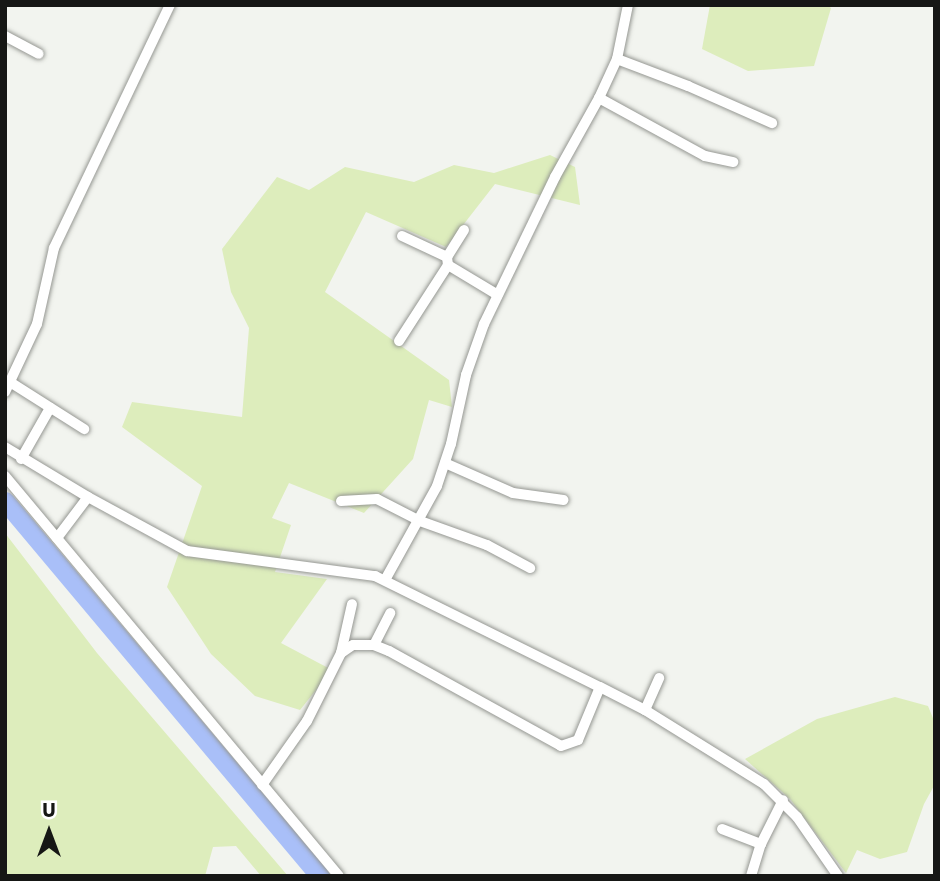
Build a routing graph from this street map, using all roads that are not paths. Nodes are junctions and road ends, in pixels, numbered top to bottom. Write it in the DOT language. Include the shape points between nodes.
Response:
graph roads {
  1 [pos="170,5"];
  2 [pos="628,5"];
  3 [pos="5,36"];
  4 [pos="39,54"];
  5 [pos="617,60"];
  6 [pos="599,98"];
  7 [pos="772,123"];
  8 [pos="733,162"];
  9 [pos="464,230"];
  10 [pos="402,236"];
  11 [pos="448,261"];
  12 [pos="498,295"];
  13 [pos="399,341"];
  14 [pos="8,387"];
  15 [pos="50,408"];
  16 [pos="84,429"];
  17 [pos="5,447"];
  18 [pos="20,458"];
  19 [pos="445,463"];
  20 [pos="5,476"];
  21 [pos="88,498"];
  22 [pos="564,500"];
  23 [pos="341,501"];
  24 [pos="420,521"];
  25 [pos="57,538"];
  26 [pos="530,568"];
  27 [pos="385,580"];
  28 [pos="352,604"];
  29 [pos="390,613"];
  30 [pos="374,645"];
  31 [pos="341,653"];
  32 [pos="659,678"];
  33 [pos="600,687"];
  34 [pos="645,710"];
  35 [pos="262,785"];
  36 [pos="783,800"];
  37 [pos="722,829"];
  38 [pos="761,844"];
  39 [pos="339,876"];
  40 [pos="751,876"];
  41 [pos="838,876"];
  1 -- 14 [label="street" via="54,247 37,324"];
  2 -- 5 [label="street"];
  3 -- 4 [label="street"];
  5 -- 6 [label="street"];
  5 -- 7 [label="street"];
  6 -- 8 [label="street" via="705,156"];
  6 -- 12 [label="street"];
  9 -- 11 [label="street"];
  10 -- 11 [label="street"];
  11 -- 12 [label="street"];
  11 -- 13 [label="street"];
  12 -- 19 [label="street" via="466,375"];
  14 -- 15 [label="street"];
  15 -- 16 [label="street"];
  15 -- 18 [label="street"];
  17 -- 18 [label="street"];
  18 -- 21 [label="street"];
  19 -- 22 [label="street" via="513,493"];
  19 -- 24 [label="street"];
  20 -- 25 [label="street"];
  21 -- 25 [label="street"];
  21 -- 27 [label="street" via="187,551"];
  23 -- 24 [label="street" via="377,499"];
  24 -- 26 [label="street" via="487,545"];
  24 -- 27 [label="street"];
  25 -- 35 [label="street"];
  27 -- 33 [label="street"];
  28 -- 31 [label="street"];
  29 -- 30 [label="street"];
  30 -- 31 [label="street" via="353,645"];
  30 -- 33 [label="street" via="561,746 578,740"];
  31 -- 35 [label="street" via="307,721"];
  32 -- 34 [label="street"];
  33 -- 34 [label="street"];
  34 -- 36 [label="street"];
  35 -- 39 [label="street"];
  36 -- 38 [label="street"];
  36 -- 41 [label="street"];
  37 -- 38 [label="street"];
  38 -- 40 [label="street"];
}
